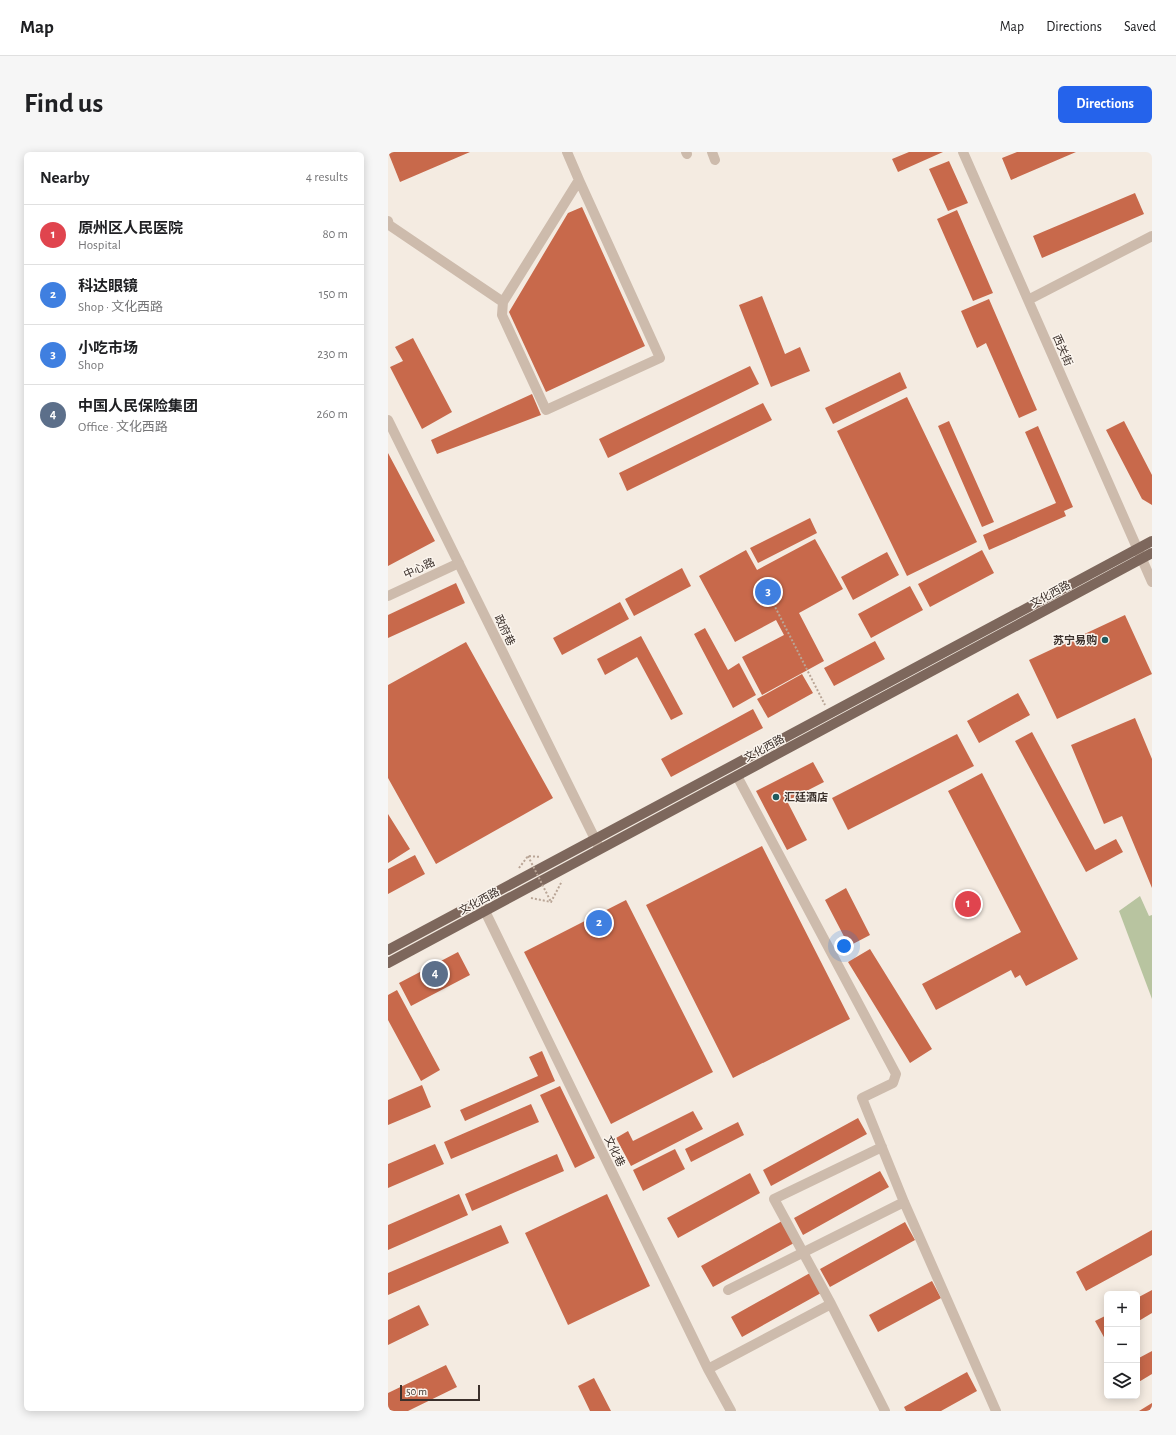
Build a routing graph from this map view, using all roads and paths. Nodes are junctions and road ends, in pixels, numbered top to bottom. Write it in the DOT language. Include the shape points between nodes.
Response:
graph roads {
  1 [pos="567,152"];
  2 [pos="963,152"];
  3 [pos="579,180"];
  4 [pos="388,221"];
  5 [pos="1152,236"];
  6 [pos="1028,300"];
  7 [pos="503,302"];
  8 [pos="388,420"];
  9 [pos="1152,541"];
  10 [pos="1137,548"];
  11 [pos="1152,553"];
  12 [pos="1142,558"];
  13 [pos="459,563"];
  14 [pos="1152,582"];
  15 [pos="768,592"];
  16 [pos="388,596"];
  17 [pos="830,714"];
  18 [pos="737,776"];
  19 [pos="595,840"];
  20 [pos="600,850"];
  21 [pos="528,856"];
  22 [pos="570,866"];
  23 [pos="516,895"];
  24 [pos="480,901"];
  25 [pos="552,902"];
  26 [pos="485,911"];
  27 [pos="388,950"];
  28 [pos="388,963"];
  29 [pos="882,1147"];
  30 [pos="904,1202"];
  31 [pos="803,1252"];
  32 [pos="728,1290"];
  33 [pos="831,1304"];
  34 [pos="708,1369"];
  35 [pos="731,1411"];
  36 [pos="885,1411"];
  37 [pos="996,1411"];
  1 -- 3 [label="street"];
  2 -- 6 [label="street, 西关街"];
  3 -- 7 [label="street"];
  3 -- 7 [label="street" via="660,358 546,410 502,315"];
  4 -- 7 [label="street" via="389,225"];
  5 -- 6 [label="street"];
  6 -- 10 [label="street, 西关街"];
  8 -- 13 [label="street, 政府巷"];
  9 -- 10 [label="main road, 文化西路"];
  10 -- 12 [label="street, 西关街"];
  10 -- 17 [label="main road, 文化西路"];
  11 -- 12 [label="main road, 文化西路"];
  12 -- 14 [label="street, 西关街"];
  12 -- 18 [label="main road, 文化西路"];
  13 -- 16 [label="street, 中心路"];
  13 -- 19 [label="street, 政府巷"];
  15 -- 17 [label="path"];
  17 -- 19 [label="main road, 文化西路"];
  18 -- 20 [label="main road, 文化西路"];
  18 -- 29 [label="street" via="896,1074 893,1083 862,1098"];
  19 -- 20 [label="street, 政府巷"];
  19 -- 24 [label="main road, 文化西路"];
  20 -- 22 [label="main road, 文化西路"];
  21 -- 25 [label="path, bridge"];
  22 -- 23 [label="main road, 文化西路"];
  22 -- 25 [label="path"];
  23 -- 25 [label="path"];
  23 -- 26 [label="main road, 文化西路"];
  24 -- 26 [label="street, 文化巷"];
  24 -- 27 [label="main road, 文化西路"];
  26 -- 28 [label="main road, 文化西路"];
  26 -- 34 [label="street, 文化巷"];
  29 -- 30 [label="street"];
  29 -- 31 [label="street" via="774,1200"];
  30 -- 31 [label="street"];
  30 -- 37 [label="street"];
  31 -- 32 [label="street"];
  31 -- 33 [label="street"];
  33 -- 34 [label="street"];
  33 -- 36 [label="street"];
  34 -- 35 [label="street, 文化巷"];
}
